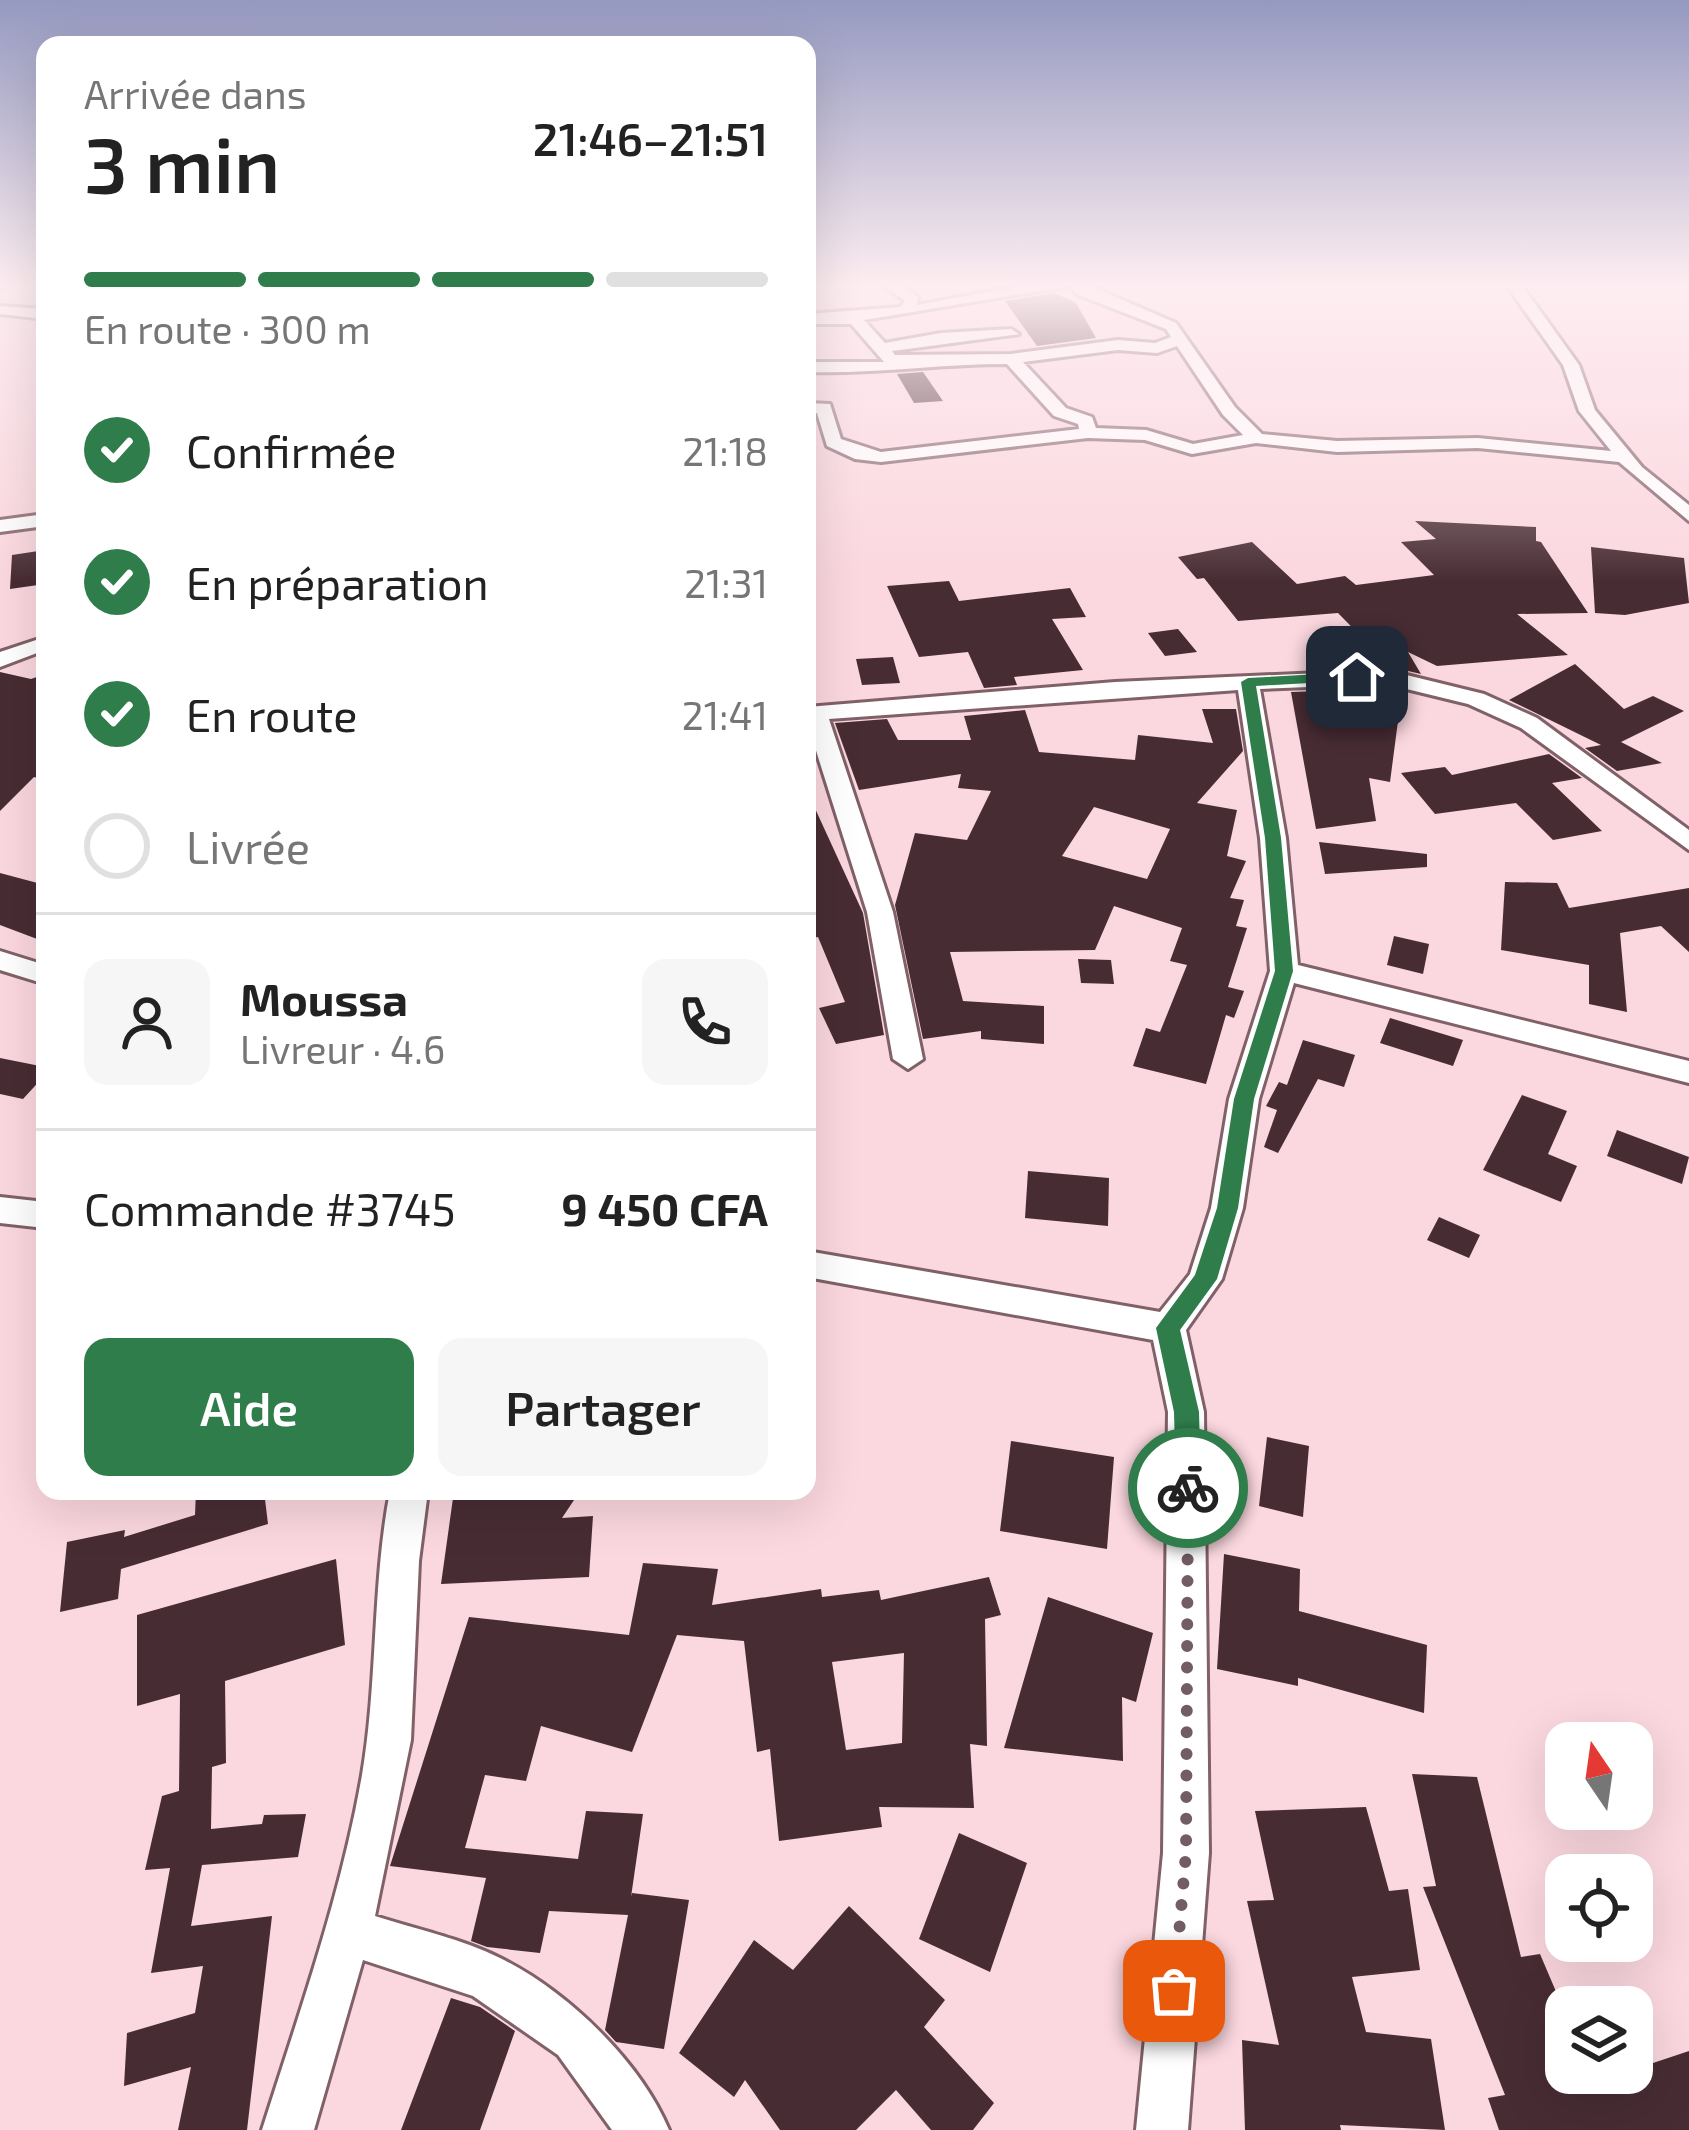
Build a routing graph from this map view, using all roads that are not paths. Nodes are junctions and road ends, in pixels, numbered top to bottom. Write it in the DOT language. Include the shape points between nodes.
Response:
graph roads {
  1 [pos="1033,382"];
  2 [pos="1210,382"];
  3 [pos="1577,382"];
  4 [pos="816,409"];
  5 [pos="1088,433"];
  6 [pos="1256,438"];
  7 [pos="1625,456"];
  8 [pos="1689,515"];
  9 [pos="36,521"];
  10 [pos="0,526"];
  11 [pos="36,647"];
  12 [pos="0,660"];
  13 [pos="1248,682"];
  14 [pos="816,714"];
  15 [pos="816,726"];
  16 [pos="1689,842"];
  17 [pos="0,960"];
  18 [pos="1284,971"];
  19 [pos="36,972"];
  20 [pos="908,1059"];
  21 [pos="1689,1072"];
  22 [pos="0,1210"];
  23 [pos="36,1213"];
  24 [pos="816,1266"];
  25 [pos="1168,1328"];
  26 [pos="407,1500"];
  27 [pos="347,1931"];
  28 [pos="289,2130"];
  29 [pos="643,2130"];
  30 [pos="1162,2130"];
  1 -- 5 [label="street" via="1060,412 1086,421"];
  2 -- 6 [label="street"];
  3 -- 7 [label="street" via="1587,411"];
  4 -- 5 [label="street" via="824,409 833,442 881,457"];
  5 -- 6 [label="street" via="1146,435 1192,449"];
  6 -- 7 [label="street"];
  7 -- 8 [label="street"];
  9 -- 10 [label="street"];
  11 -- 12 [label="street"];
  13 -- 14 [label="street"];
  13 -- 16 [label="street" via="1386,677 1476,699 1529,723"];
  13 -- 18 [label="street"];
  15 -- 20 [label="street" via="880,912"];
  17 -- 19 [label="street"];
  18 -- 21 [label="street"];
  18 -- 25 [label="street" via="1244,1099 1227,1208 1205,1279"];
  22 -- 23 [label="street"];
  24 -- 25 [label="street"];
  25 -- 30 [label="street" via="1186,1412 1186,1853"];
  26 -- 27 [label="street" via="392,1719"];
  27 -- 28 [label="street"];
  27 -- 29 [label="street" via="486,1976 575,2038"];
}
